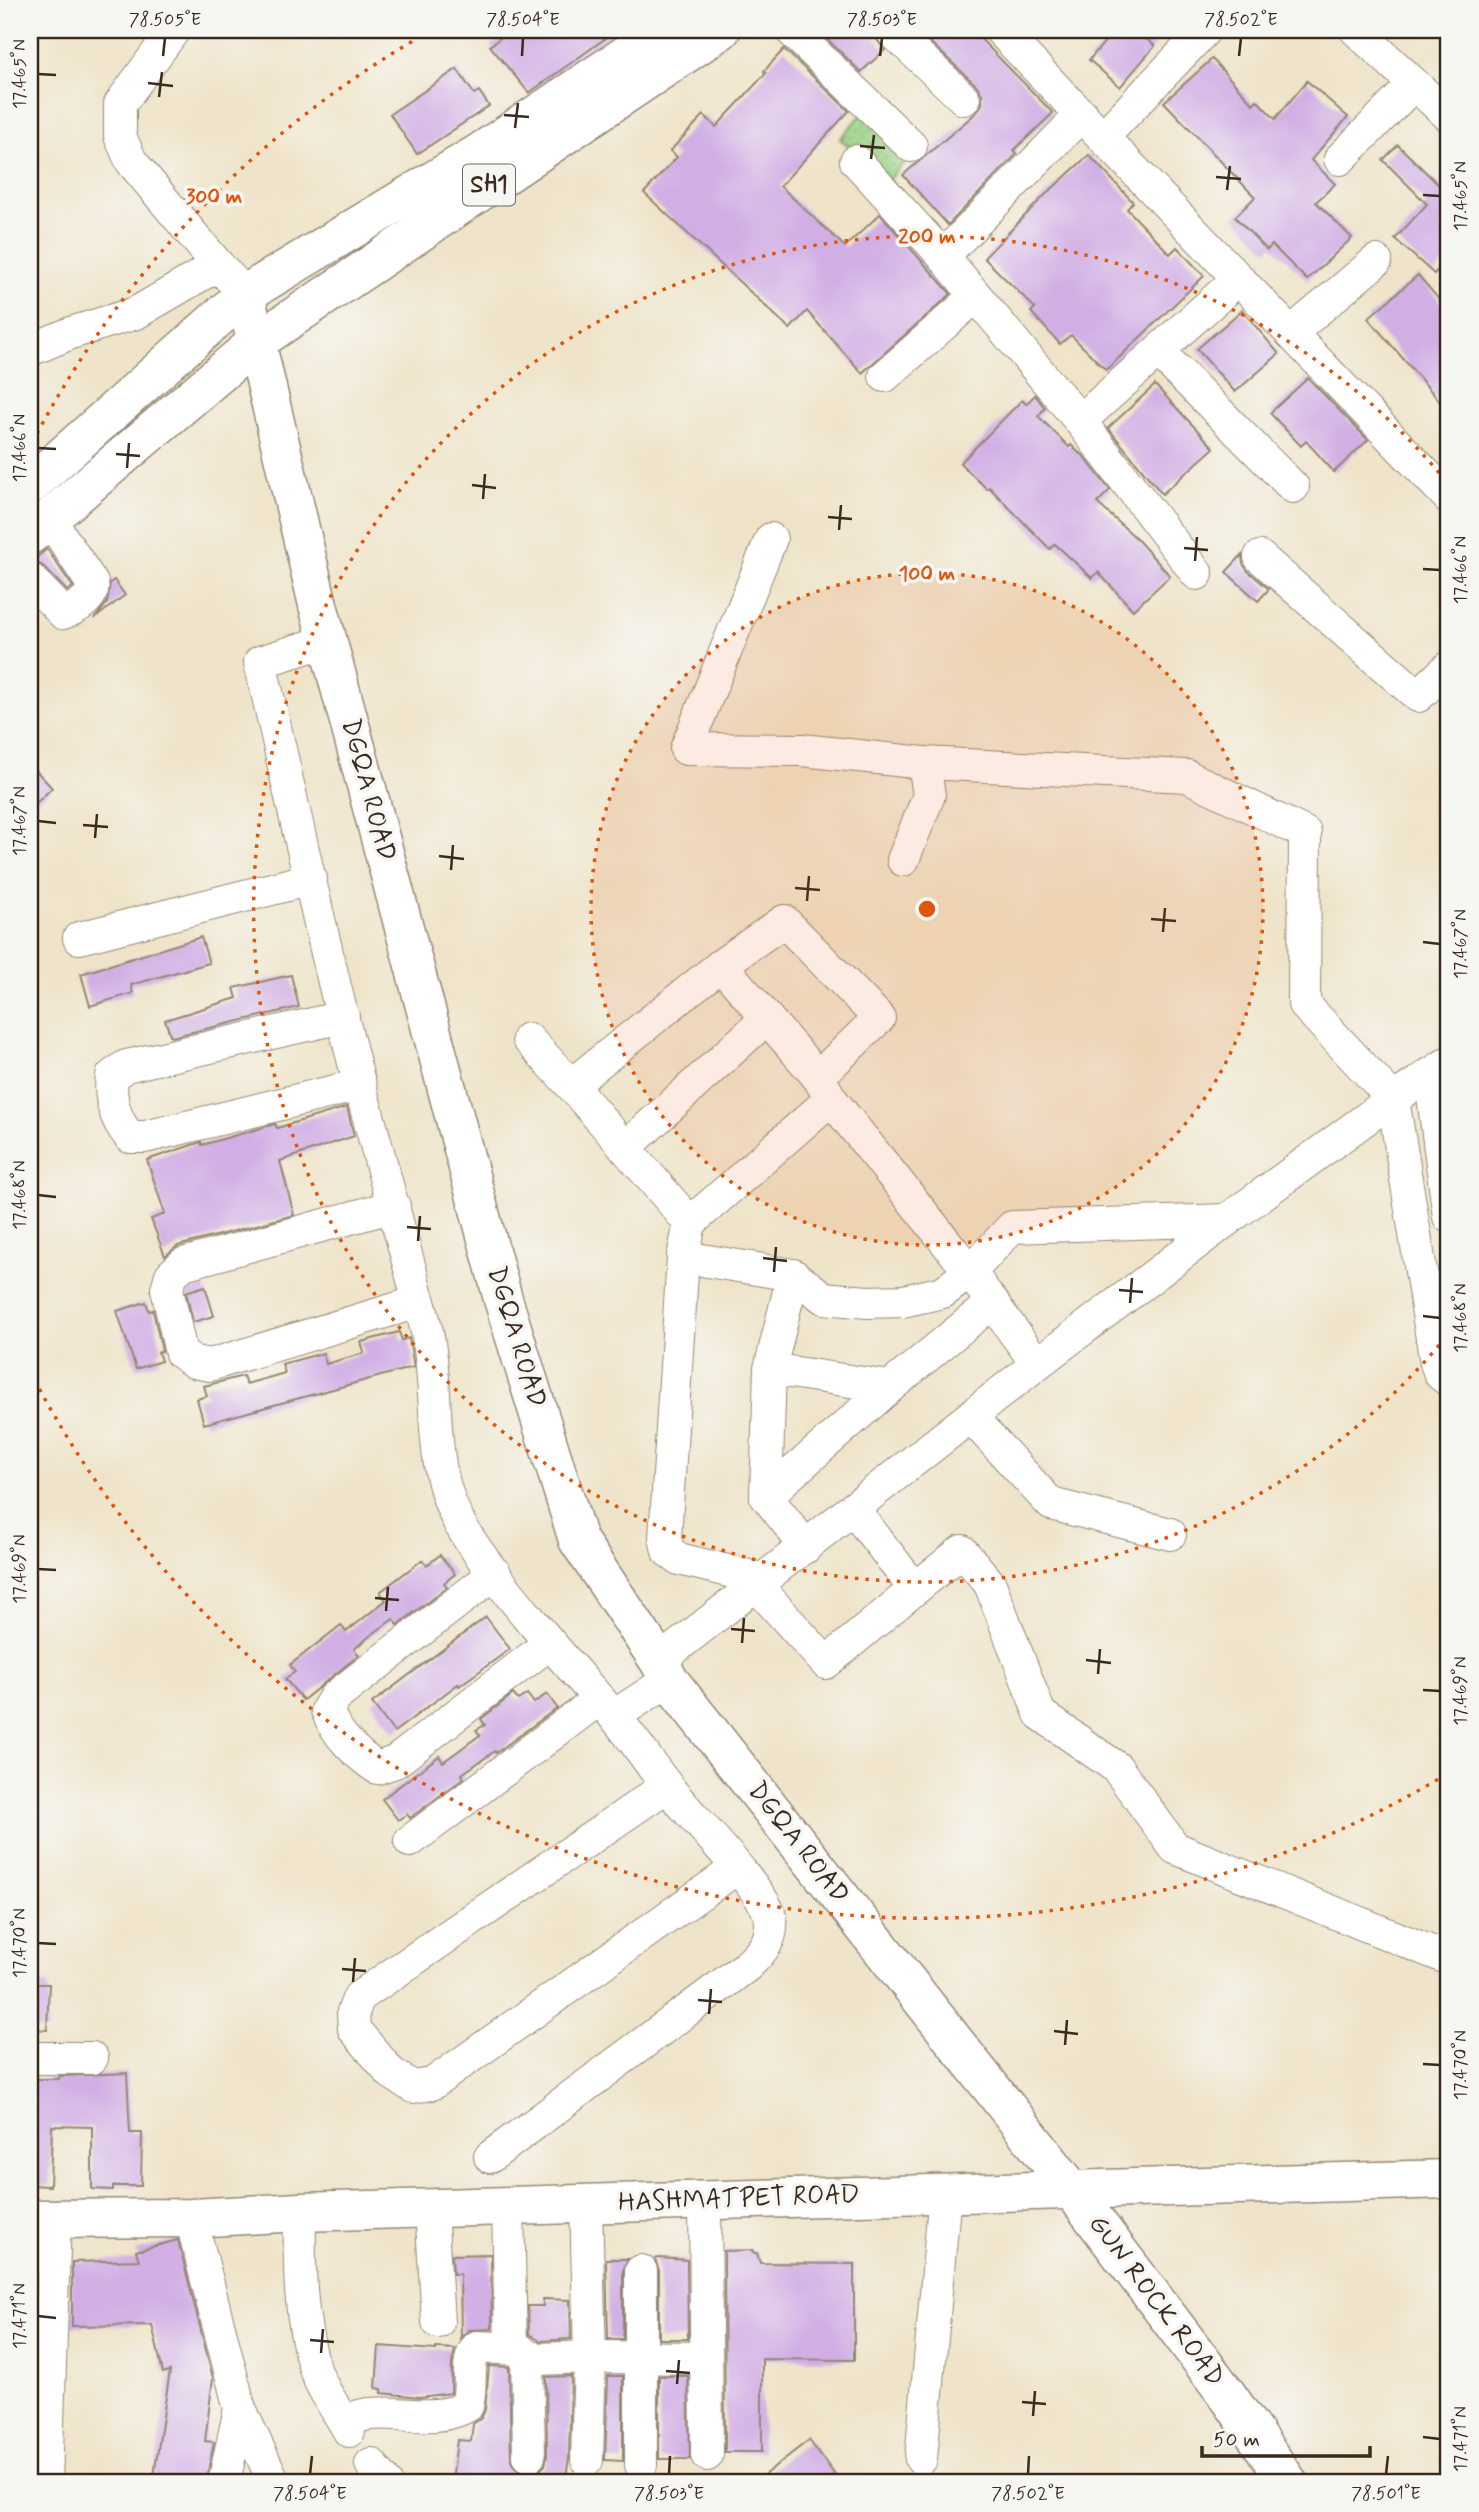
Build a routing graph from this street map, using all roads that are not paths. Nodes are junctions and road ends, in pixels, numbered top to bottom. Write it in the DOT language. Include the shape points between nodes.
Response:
graph roads {
  1 [pos="174,30"];
  2 [pos="663,30"];
  3 [pos="720,30"];
  4 [pos="791,30"];
  5 [pos="891,30"];
  6 [pos="1000,30"];
  7 [pos="1205,30"];
  8 [pos="1356,30"];
  9 [pos="1414,84"];
  10 [pos="964,99"];
  11 [pos="1082,114"];
  12 [pos="1449,116"];
  13 [pos="1104,136"];
  14 [pos="911,146"];
  15 [pos="1340,159"];
  16 [pos="856,161"];
  17 [pos="943,256"];
  18 [pos="1376,261"];
  19 [pos="218,265"];
  20 [pos="1238,279"];
  21 [pos="245,294"];
  22 [pos="975,297"];
  23 [pos="1292,332"];
  24 [pos="258,341"];
  25 [pos="30,351"];
  26 [pos="1159,352"];
  27 [pos="885,376"];
  28 [pos="1080,421"];
  29 [pos="30,485"];
  30 [pos="1293,487"];
  31 [pos="1449,498"];
  32 [pos="39,526"];
  33 [pos="771,539"];
  34 [pos="1260,557"];
  35 [pos="1197,574"];
  36 [pos="30,579"];
  37 [pos="327,641"];
  38 [pos="1449,667"];
  39 [pos="924,763"];
  40 [pos="903,860"];
  41 [pos="310,880"];
  42 [pos="79,938"];
  43 [pos="721,965"];
  44 [pos="343,1017"];
  45 [pos="767,1018"];
  46 [pos="528,1039"];
  47 [pos="1439,1068"];
  48 [pos="360,1085"];
  49 [pos="570,1085"];
  50 [pos="824,1088"];
  51 [pos="1393,1099"];
  52 [pos="625,1148"];
  53 [pos="394,1206"];
  54 [pos="1449,1217"];
  55 [pos="1227,1220"];
  56 [pos="690,1223"];
  57 [pos="683,1257"];
  58 [pos="970,1272"];
  59 [pos="793,1275"];
  60 [pos="418,1302"];
  61 [pos="993,1303"];
  62 [pos="1037,1364"];
  63 [pos="770,1368"];
  64 [pos="1445,1378"];
  65 [pos="890,1387"];
  66 [pos="971,1417"];
  67 [pos="766,1496"];
  68 [pos="854,1510"];
  69 [pos="1170,1534"];
  70 [pos="806,1547"];
  71 [pos="495,1573"];
  72 [pos="761,1583"];
  73 [pos="915,1589"];
  74 [pos="550,1643"];
  75 [pos="664,1671"];
  76 [pos="606,1708"];
  77 [pos="667,1786"];
  78 [pos="410,1840"];
  79 [pos="737,1868"];
  80 [pos="1449,1959"];
  81 [pos="92,2057"];
  82 [pos="30,2058"];
  83 [pos="490,2157"];
  84 [pos="1449,2179"];
  85 [pos="1072,2190"];
  86 [pos="944,2193"];
  87 [pos="705,2200"];
  88 [pos="586,2204"];
  89 [pos="508,2206"];
  90 [pos="431,2208"];
  91 [pos="300,2212"];
  92 [pos="191,2218"];
  93 [pos="42,2219"];
  94 [pos="641,2271"];
  95 [pos="438,2322"];
  96 [pos="41,2338"];
  97 [pos="519,2352"];
  98 [pos="590,2357"];
  99 [pos="641,2357"];
  100 [pos="706,2358"];
  101 [pos="240,2409"];
  102 [pos="707,2455"];
  103 [pos="529,2456"];
  104 [pos="921,2459"];
  105 [pos="587,2460"];
  106 [pos="641,2465"];
  107 [pos="46,2482"];
  108 [pos="224,2482"];
  109 [pos="274,2482"];
  110 [pos="1288,2482"];
  1 -- 19 [label="street" via="120,104 120,136 131,162"];
  2 -- 21 [label="main road, SH1" via="479,153"];
  3 -- 24 [label="main road, SH1"];
  4 -- 14 [label="street"];
  5 -- 10 [label="street"];
  6 -- 11 [label="street"];
  7 -- 13 [label="street"];
  8 -- 9 [label="street"];
  9 -- 12 [label="street"];
  9 -- 15 [label="street"];
  11 -- 13 [label="street"];
  11 -- 17 [label="street"];
  13 -- 20 [label="street"];
  16 -- 17 [label="street"];
  17 -- 22 [label="street"];
  18 -- 23 [label="street"];
  19 -- 21 [label="street"];
  19 -- 25 [label="street" via="136,313"];
  20 -- 23 [label="street"];
  20 -- 26 [label="street"];
  21 -- 24 [label="main road, DGQA ROAD"];
  21 -- 29 [label="main road, SH1"];
  22 -- 27 [label="street"];
  22 -- 28 [label="street"];
  23 -- 31 [label="street"];
  24 -- 32 [label="main road, SH1"];
  24 -- 37 [label="main road, DGQA ROAD"];
  26 -- 28 [label="street"];
  26 -- 30 [label="street"];
  28 -- 35 [label="street"];
  32 -- 36 [label="street" via="94,589 63,613"];
  33 -- 39 [label="street" via="686,749 803,750"];
  34 -- 38 [label="street" via="1418,696"];
  37 -- 41 [label="street" via="260,662"];
  37 -- 75 [label="main road, DGQA ROAD" via="503,1299 578,1540"];
  39 -- 40 [label="street" via="929,795"];
  39 -- 51 [label="street" via="1187,776 1305,833 1304,1004"];
  41 -- 42 [label="street"];
  41 -- 44 [label="street"];
  43 -- 45 [label="street"];
  43 -- 49 [label="street"];
  43 -- 50 [label="street" via="784,921 879,1018"];
  44 -- 48 [label="street"];
  44 -- 48 [label="street" via="126,1066 112,1076 110,1090 119,1124 130,1136 145,1137"];
  45 -- 50 [label="street"];
  45 -- 52 [label="street"];
  46 -- 49 [label="street"];
  47 -- 51 [label="street"];
  47 -- 54 [label="street"];
  48 -- 53 [label="street"];
  49 -- 52 [label="street"];
  50 -- 56 [label="street"];
  50 -- 58 [label="street"];
  51 -- 55 [label="street"];
  51 -- 64 [label="street" via="1434,1350"];
  52 -- 56 [label="street"];
  53 -- 60 [label="street"];
  53 -- 60 [label="street" via="183,1264 171,1275 167,1289 181,1353 210,1365"];
  55 -- 58 [label="street" via="1012,1227"];
  55 -- 62 [label="street"];
  56 -- 57 [label="street"];
  57 -- 59 [label="street"];
  57 -- 72 [label="street" via="665,1538 668,1551 679,1559"];
  58 -- 59 [label="street" via="943,1292 903,1301 824,1298"];
  58 -- 61 [label="street"];
  59 -- 63 [label="street"];
  60 -- 71 [label="street" via="427,1329 442,1476 453,1511"];
  61 -- 62 [label="street"];
  61 -- 65 [label="street"];
  62 -- 66 [label="street"];
  63 -- 65 [label="street"];
  63 -- 67 [label="street"];
  65 -- 67 [label="street"];
  66 -- 68 [label="street"];
  66 -- 69 [label="street" via="1051,1504"];
  67 -- 70 [label="street"];
  68 -- 70 [label="street"];
  68 -- 73 [label="street"];
  70 -- 72 [label="street"];
  71 -- 74 [label="street"];
  71 -- 74 [label="street" via="335,1697 327,1710 331,1722 361,1758 377,1768 396,1762"];
  72 -- 73 [label="street" via="826,1663"];
  72 -- 75 [label="street"];
  73 -- 80 [label="street" via="962,1551 990,1584 1040,1714 1117,1768 1175,1848"];
  74 -- 76 [label="street"];
  75 -- 76 [label="street"];
  75 -- 85 [label="main road, DGQA ROAD"];
  76 -- 77 [label="street"];
  76 -- 78 [label="street"];
  77 -- 79 [label="street"];
  77 -- 79 [label="street" via="359,1997 353,2012 355,2029 391,2073 413,2087 432,2084"];
  79 -- 83 [label="street" via="770,1918 771,1935 762,1952"];
  81 -- 82 [label="street"];
  84 -- 85 [label="main road, HASHMATPET ROAD"];
  85 -- 86 [label="main road, HASHMATPET ROAD"];
  85 -- 110 [label="main road, GUN ROCK ROAD"];
  86 -- 87 [label="main road, HASHMATPET ROAD"];
  86 -- 104 [label="street"];
  87 -- 88 [label="main road, HASHMATPET ROAD"];
  87 -- 100 [label="street"];
  88 -- 89 [label="main road, HASHMATPET ROAD"];
  88 -- 98 [label="street"];
  89 -- 90 [label="main road, HASHMATPET ROAD"];
  89 -- 97 [label="street"];
  90 -- 91 [label="main road, HASHMATPET ROAD"];
  90 -- 95 [label="street"];
  91 -- 92 [label="main road, HASHMATPET ROAD"];
  91 -- 97 [label="street" via="299,2274 305,2325 316,2372 346,2425 369,2414 457,2412 467,2406 471,2395 472,2355 477,2347"];
  92 -- 93 [label="main road, HASHMATPET ROAD"];
  92 -- 101 [label="street"];
  93 -- 96 [label="street"];
  94 -- 99 [label="street"];
  96 -- 107 [label="street"];
  97 -- 98 [label="street" via="538,2359"];
  97 -- 103 [label="street"];
  98 -- 99 [label="street"];
  98 -- 105 [label="street"];
  99 -- 100 [label="street"];
  99 -- 106 [label="street"];
  100 -- 102 [label="street"];
  101 -- 108 [label="street"];
  101 -- 109 [label="street"];
}
